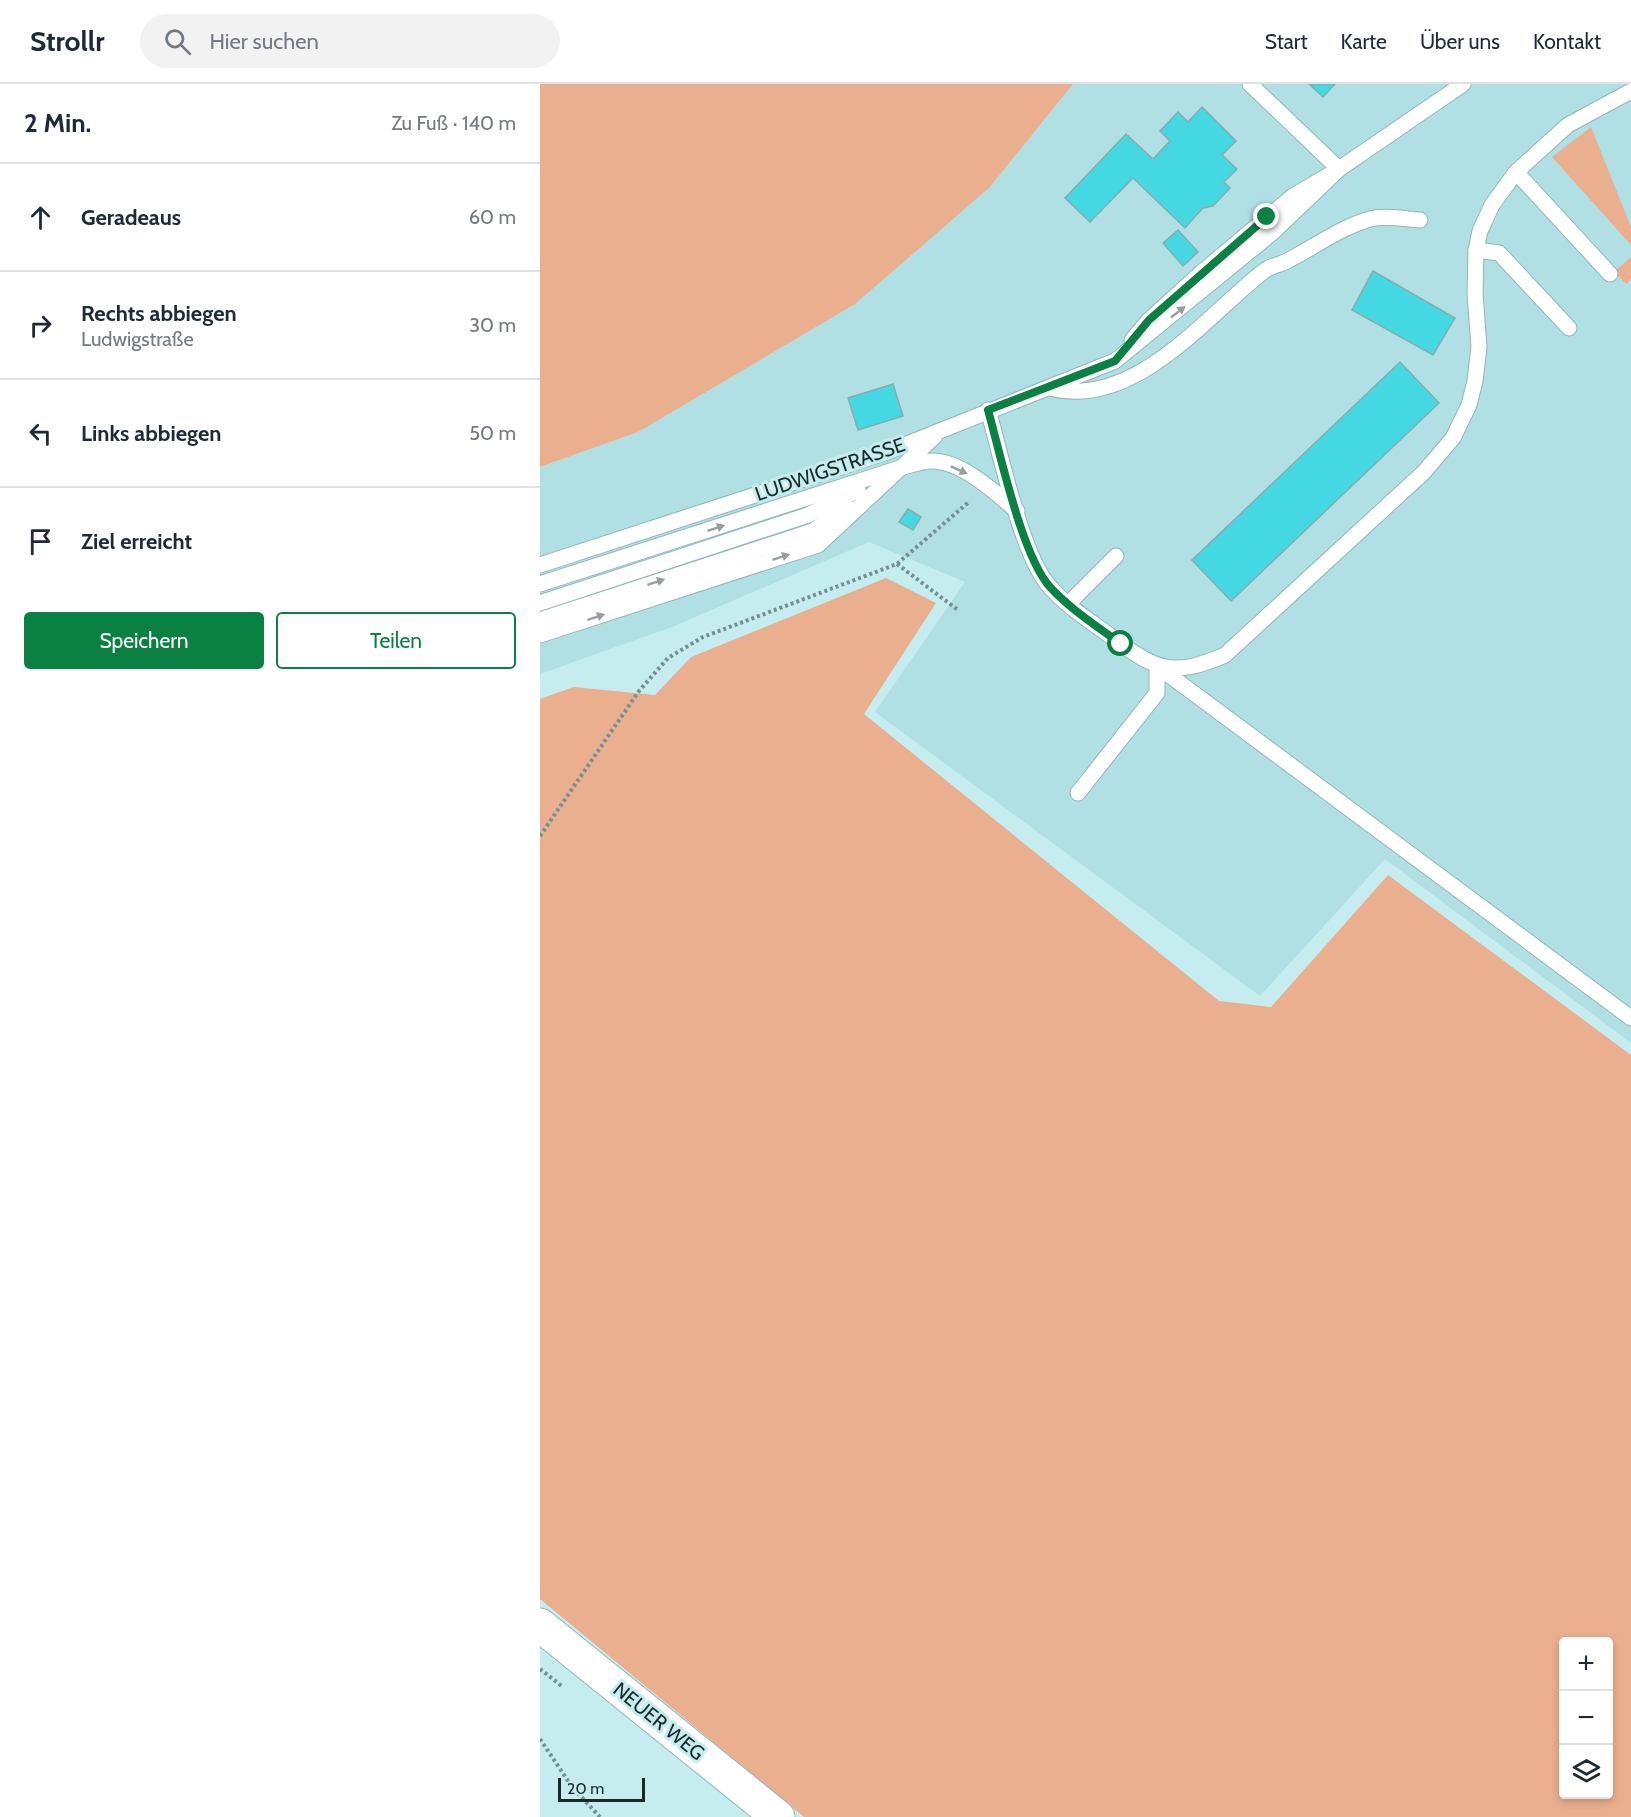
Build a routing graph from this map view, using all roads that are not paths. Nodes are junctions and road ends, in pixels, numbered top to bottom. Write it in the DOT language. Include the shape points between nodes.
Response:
graph roads {
  1 [pos="1250,84"];
  2 [pos="1462,84"];
  3 [pos="1631,91"];
  4 [pos="1339,169"];
  5 [pos="1516,172"];
  6 [pos="1420,220"];
  7 [pos="1476,250"];
  8 [pos="1610,274"];
  9 [pos="1569,328"];
  10 [pos="1050,388"];
  11 [pos="988,410"];
  12 [pos="941,429"];
  13 [pos="903,467"];
  14 [pos="1017,511"];
  15 [pos="1116,556"];
  16 [pos="540,565"];
  17 [pos="540,584"];
  18 [pos="540,603"];
  19 [pos="1068,604"];
  20 [pos="540,620"];
  21 [pos="540,635"];
  22 [pos="1157,666"];
  23 [pos="1078,793"];
  24 [pos="1631,1018"];
  25 [pos="540,1625"];
  26 [pos="778,1817"];
  1 -- 4 [label="lane"];
  2 -- 4 [label="lane"];
  3 -- 5 [label="lane" via="1568,125"];
  4 -- 10 [label="lane, LUDWIGSTRASSE" via="1293,196 1231,246 1149,320 1115,361"];
  5 -- 7 [label="lane" via="1492,204"];
  5 -- 8 [label="lane"];
  6 -- 10 [label="lane" via="1372,218 1266,269 1157,361 1118,383 1084,392"];
  7 -- 9 [label="lane" via="1499,253"];
  7 -- 22 [label="lane" via="1479,347 1469,405 1453,438 1424,472 1225,655 1197,667"];
  10 -- 11 [label="lane, LUDWIGSTRASSE"];
  11 -- 12 [label="lane, LUDWIGSTRASSE"];
  11 -- 14 [label="lane"];
  12 -- 13 [label="lane"];
  12 -- 16 [label="lane, LUDWIGSTRASSE" via="887,452"];
  13 -- 14 [label="lane, one-way" via="933,460 959,468"];
  17 -- 13 [label="lane, one-way"];
  13 -- 18 [label="lane" via="808,515"];
  20 -- 13 [label="lane, one-way" via="813,531"];
  21 -- 13 [label="lane, one-way" via="818,545"];
  14 -- 19 [label="lane" via="1048,585"];
  15 -- 19 [label="lane"];
  19 -- 22 [label="lane"];
  22 -- 23 [label="lane" via="1157,693"];
  22 -- 24 [label="lane"];
  25 -- 26 [label="main road, NEUER WEG"];
}
